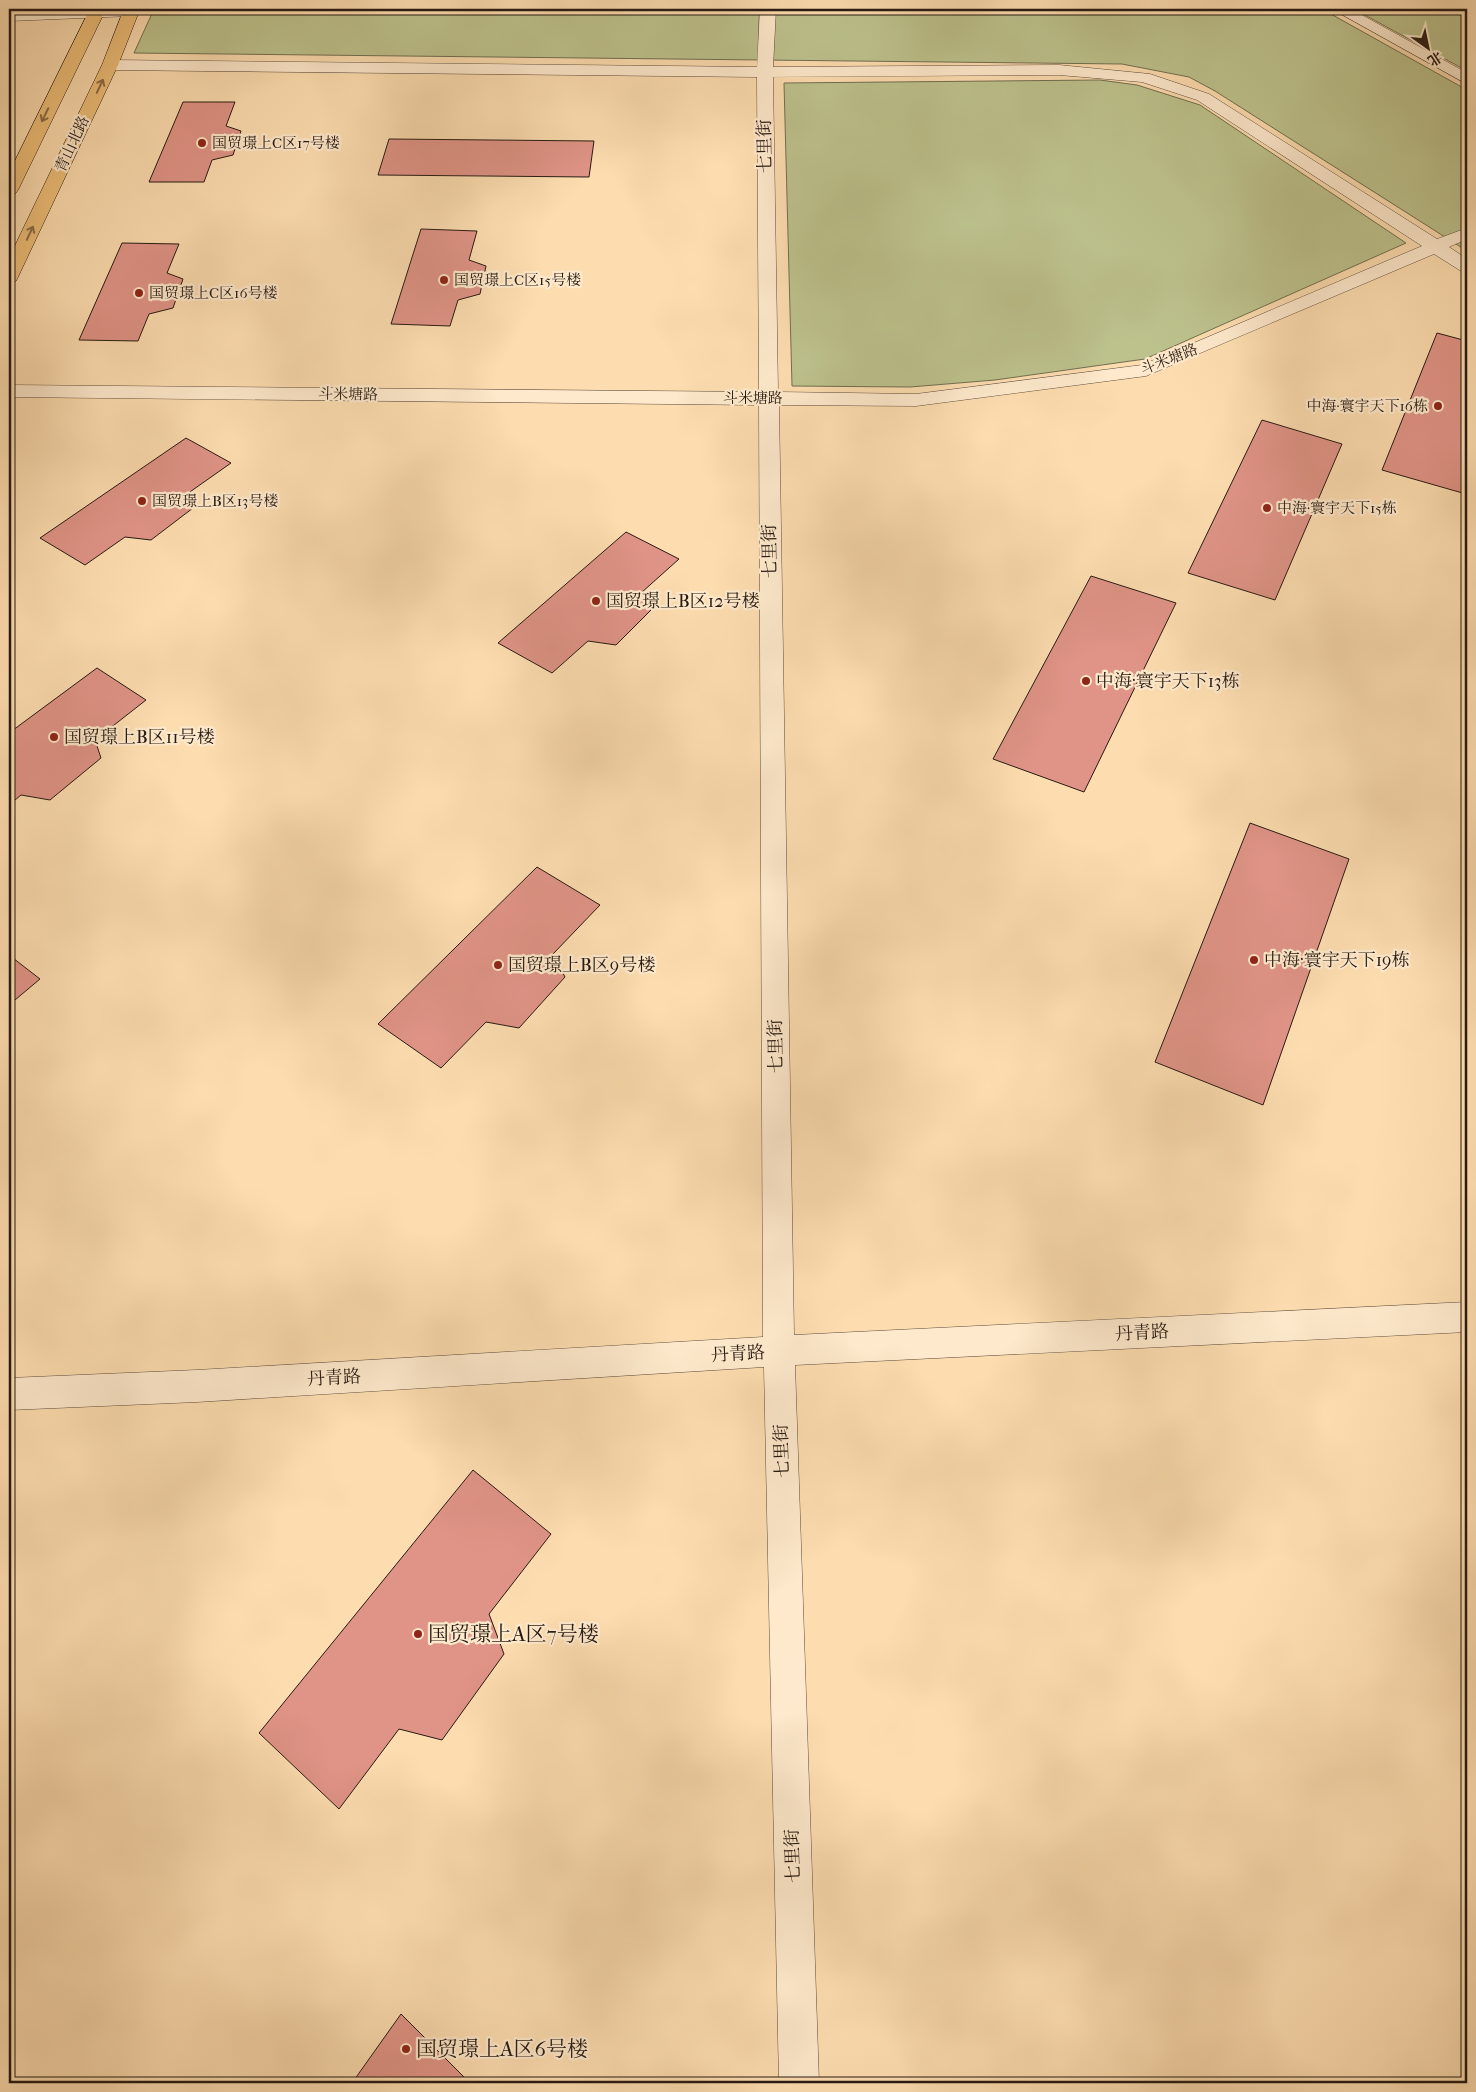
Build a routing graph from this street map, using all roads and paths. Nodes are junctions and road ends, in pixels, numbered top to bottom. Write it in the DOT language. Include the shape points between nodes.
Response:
graph roads {
  1 [pos="768,9"];
  2 [pos="1340,9"];
  3 [pos="97,10"];
  4 [pos="132,10"];
  5 [pos="9,16"];
  6 [pos="110,65"];
  7 [pos="765,72"];
  8 [pos="1467,79"];
  9 [pos="9,190"];
  10 [pos="1467,232"];
  11 [pos="1435,246"];
  12 [pos="1467,267"];
  13 [pos="9,277"];
  14 [pos="9,391"];
  15 [pos="768,398"];
  16 [pos="1467,1317"];
  17 [pos="779,1351"];
  18 [pos="9,1394"];
  19 [pos="799,2083"];
  1 -- 7 [label="street, 七里街"];
  2 -- 8 [label="street"];
  3 -- 4 [label="street"];
  3 -- 5 [label="street"];
  3 -- 9 [label="main road, one-way"];
  4 -- 6 [label="main road, 青山北路"];
  6 -- 7 [label="street"];
  13 -- 6 [label="main road, 青山北路, one-way"];
  7 -- 11 [label="street" via="1058,70 1144,77 1203,97"];
  7 -- 15 [label="street, 七里街"];
  10 -- 11 [label="street, 斗米塘路"];
  11 -- 12 [label="street"];
  11 -- 15 [label="street, 斗米塘路" via="1146,370 916,400"];
  14 -- 15 [label="street, 斗米塘路"];
  15 -- 17 [label="street, 七里街"];
  16 -- 17 [label="street, 丹青路"];
  17 -- 18 [label="street, 丹青路"];
  17 -- 19 [label="street, 七里街"];
}
